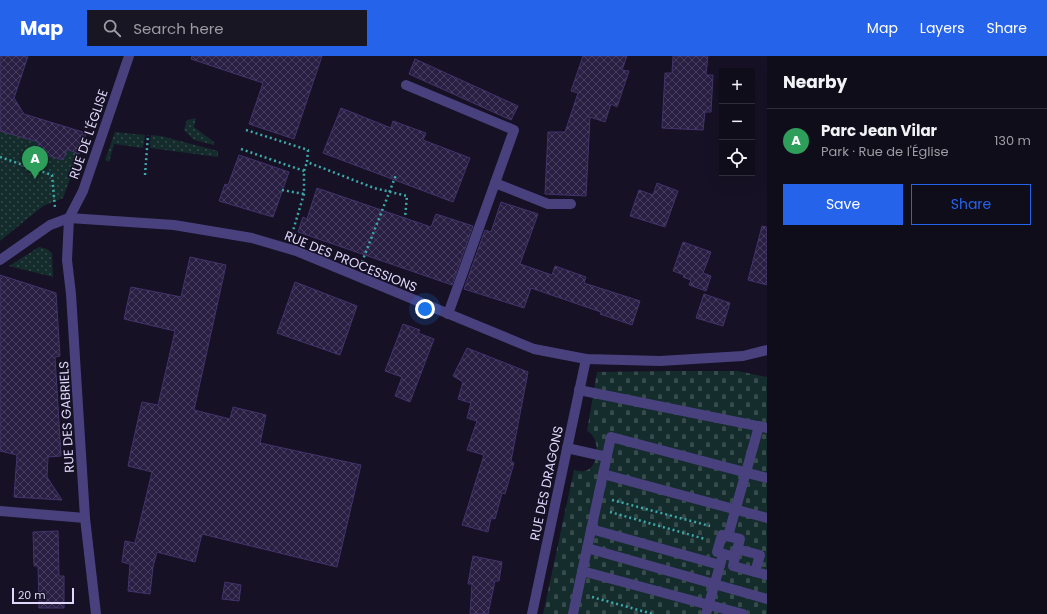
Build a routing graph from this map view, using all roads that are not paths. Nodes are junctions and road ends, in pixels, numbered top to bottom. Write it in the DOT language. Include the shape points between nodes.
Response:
graph roads {
  1 [pos="129,56"];
  2 [pos="406,85"];
  3 [pos="495,183"];
  4 [pos="571,204"];
  5 [pos="69,218"];
  6 [pos="0,260"];
  7 [pos="448,314"];
  8 [pos="767,350"];
  9 [pos="586,359"];
  10 [pos="579,390"];
  11 [pos="763,427"];
  12 [pos="567,448"];
  13 [pos="607,457"];
  14 [pos="746,472"];
  15 [pos="603,474"];
  16 [pos="767,478"];
  17 [pos="736,510"];
  18 [pos="0,511"];
  19 [pos="85,518"];
  20 [pos="767,518"];
  21 [pos="591,529"];
  22 [pos="729,534"];
  23 [pos="587,548"];
  24 [pos="736,553"];
  25 [pos="723,554"];
  26 [pos="763,556"];
  27 [pos="720,564"];
  28 [pos="582,571"];
  29 [pos="755,572"];
  30 [pos="767,575"];
  31 [pos="715,584"];
  32 [pos="767,599"];
  33 [pos="708,610"];
  34 [pos="96,614"];
  35 [pos="532,614"];
  36 [pos="574,614"];
  37 [pos="742,614"];
  1 -- 5 [label="street, RUE DE L'ÉGLISE" via="83,191"];
  2 -- 3 [label="street" via="514,130"];
  3 -- 4 [label="street" via="548,204"];
  3 -- 7 [label="street"];
  5 -- 6 [label="street, RUE DES PROCESSIONS" via="50,225"];
  5 -- 7 [label="street, RUE DES PROCESSIONS" via="174,225 252,238 288,248"];
  5 -- 19 [label="street, RUE DES GABRIELS" via="67,260"];
  7 -- 9 [label="street, RUE DES PROCESSIONS" via="534,349"];
  8 -- 9 [label="street, RUE DES PROCESSIONS" via="743,356 660,361"];
  9 -- 10 [label="street, RUE DES DRAGONS"];
  10 -- 11 [label="street"];
  10 -- 12 [label="street, RUE DES DRAGONS"];
  11 -- 14 [label="street"];
  12 -- 13 [label="street"];
  12 -- 35 [label="street, RUE DES DRAGONS"];
  13 -- 14 [label="street" via="611,436"];
  13 -- 15 [label="street"];
  14 -- 16 [label="street"];
  14 -- 17 [label="street"];
  15 -- 17 [label="street"];
  15 -- 21 [label="street"];
  17 -- 20 [label="street"];
  17 -- 22 [label="street"];
  18 -- 19 [label="street"];
  19 -- 34 [label="street, RUE DES GABRIELS"];
  21 -- 23 [label="street"];
  21 -- 27 [label="street"];
  22 -- 24 [label="street" via="740,539"];
  22 -- 25 [label="street" via="722,535 719,543 717,552"];
  23 -- 28 [label="street"];
  23 -- 31 [label="street"];
  24 -- 25 [label="street"];
  24 -- 26 [label="street"];
  24 -- 29 [label="street" via="733,566"];
  25 -- 27 [label="street"];
  26 -- 29 [label="street"];
  27 -- 31 [label="street"];
  28 -- 33 [label="street"];
  28 -- 36 [label="street"];
  29 -- 30 [label="street"];
  31 -- 32 [label="street"];
  31 -- 33 [label="street"];
  33 -- 37 [label="street"];
}
